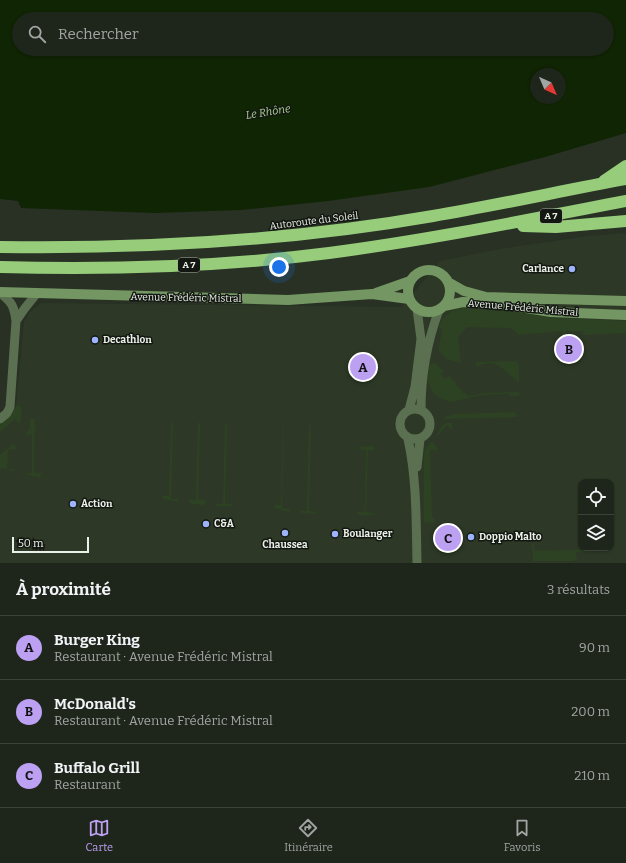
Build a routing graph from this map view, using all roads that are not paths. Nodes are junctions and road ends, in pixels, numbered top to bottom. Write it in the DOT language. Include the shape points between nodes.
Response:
graph roads {
  1 [pos="626,166"];
  2 [pos="626,179"];
  3 [pos="600,184"];
  4 [pos="626,201"];
  5 [pos="626,221"];
  6 [pos="500,226"];
  7 [pos="0,247"];
  8 [pos="0,267"];
  9 [pos="410,281"];
  10 [pos="448,282"];
  11 [pos="0,292"];
  12 [pos="38,294"];
  13 [pos="372,294"];
  14 [pos="409,299"];
  15 [pos="626,301"];
  16 [pos="442,308"];
  17 [pos="417,309"];
  18 [pos="626,315"];
  19 [pos="16,321"];
  20 [pos="428,349"];
  21 [pos="419,353"];
  22 [pos="409,410"];
  23 [pos="421,410"];
  24 [pos="0,419"];
  25 [pos="408,439"];
  26 [pos="420,439"];
  27 [pos="415,480"];
  28 [pos="417,563"];
  1 -- 3 [label="highway"];
  2 -- 3 [label="highway, Autoroute du Soleil / A 7"];
  3 -- 7 [label="highway, Autoroute du Soleil / A 7" via="432,216 270,238 108,247"];
  4 -- 6 [label="highway, A 7"];
  5 -- 6 [label="highway" via="556,227"];
  6 -- 8 [label="highway, A 7" via="378,246 266,260 131,267"];
  9 -- 10 [label="main road" via="417,274 427,270 438,272"];
  9 -- 13 [label="main road, Avenue Frédéric Mistral"];
  9 -- 14 [label="main road"];
  10 -- 15 [label="main road, Avenue Frédéric Mistral" via="464,291 486,297"];
  10 -- 16 [label="main road" via="448,301"];
  11 -- 12 [label="main road, Avenue Frédéric Mistral"];
  11 -- 19 [label="street" via="14,308"];
  12 -- 13 [label="main road, Avenue Frédéric Mistral" via="288,300"];
  12 -- 19 [label="street"];
  13 -- 14 [label="main road, Avenue Frédéric Mistral"];
  14 -- 17 [label="main road"];
  16 -- 17 [label="main road" via="431,313"];
  16 -- 18 [label="main road, Avenue Frédéric Mistral" via="463,302 551,312"];
  16 -- 20 [label="street" via="432,327"];
  17 -- 21 [label="street" via="421,339"];
  19 -- 24 [label="street" via="10,407"];
  20 -- 21 [label="street"];
  20 -- 23 [label="street" via="422,378"];
  21 -- 22 [label="street"];
  22 -- 23 [label="street"];
  22 -- 25 [label="street" via="402,415 399,426 402,434"];
  23 -- 26 [label="street" via="427,415 430,423 428,433"];
  25 -- 26 [label="street"];
  25 -- 27 [label="street"];
  26 -- 27 [label="street"];
  27 -- 28 [label="street"];
}
